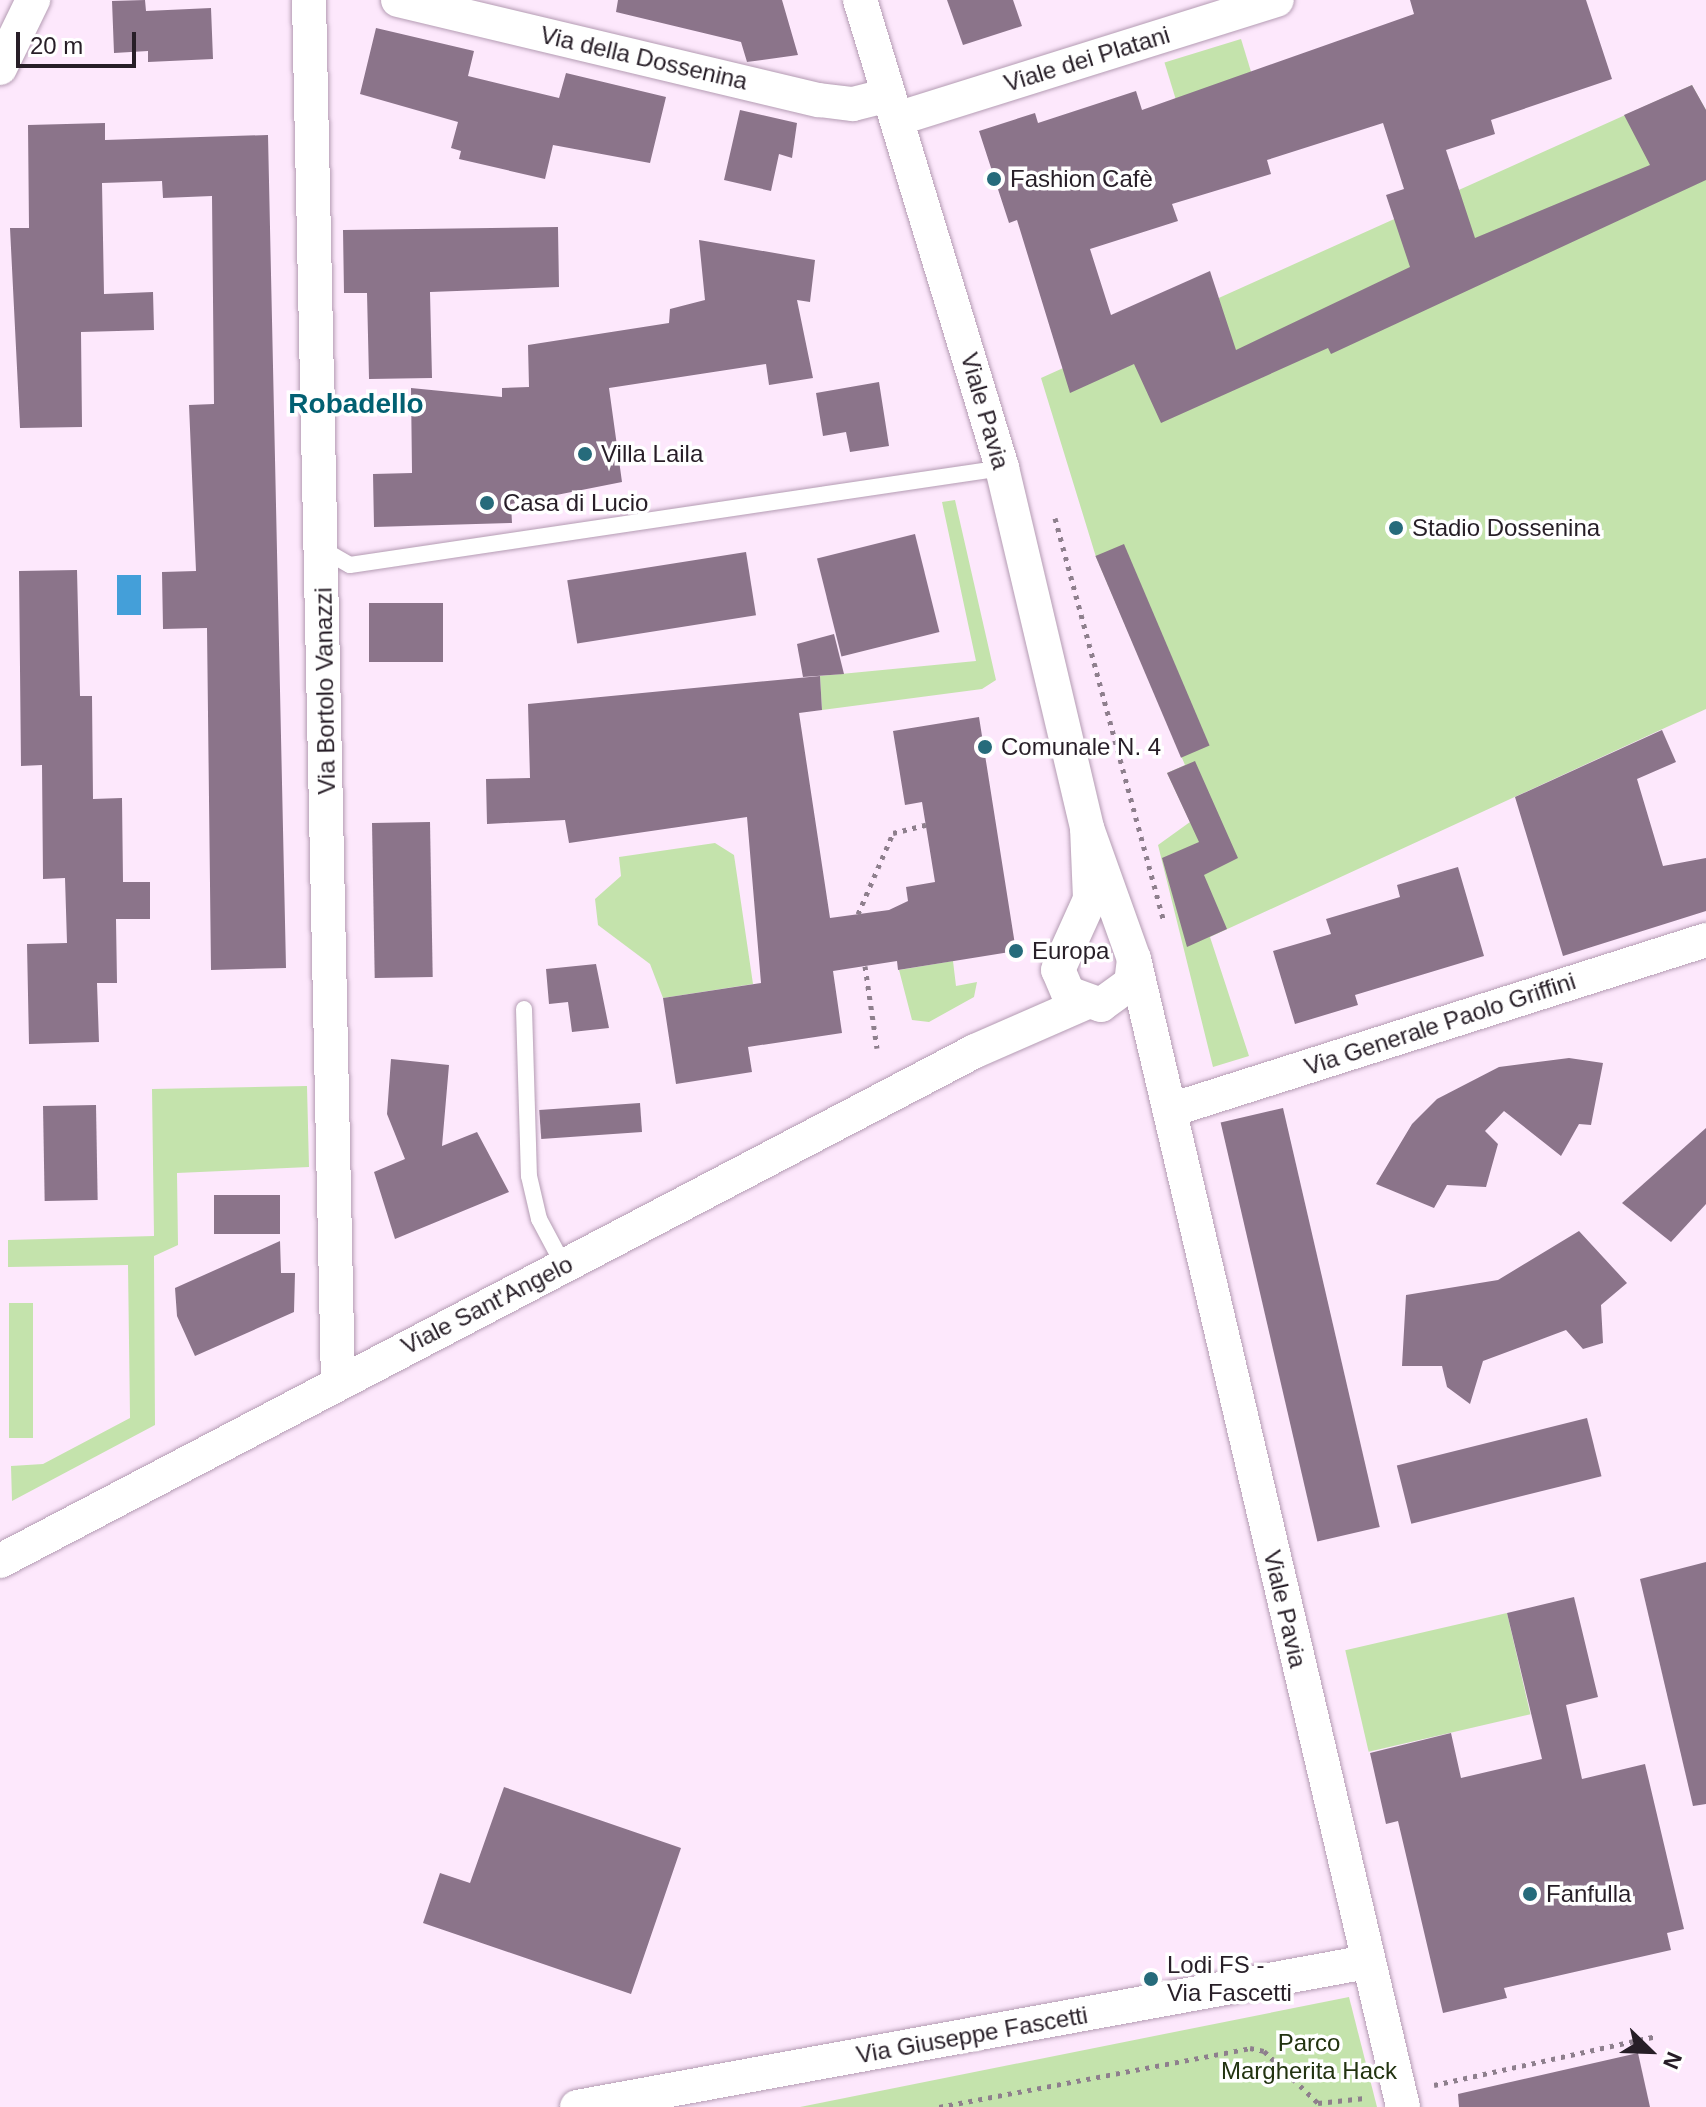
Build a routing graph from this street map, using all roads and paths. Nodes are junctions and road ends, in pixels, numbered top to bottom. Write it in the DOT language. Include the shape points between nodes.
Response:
graph roads {
  1 [pos="33,0"];
  2 [pos="309,0"];
  3 [pos="398,0"];
  4 [pos="860,0"];
  5 [pos="1277,0"];
  6 [pos="0,68"];
  7 [pos="893,107"];
  8 [pos="1002,468"];
  9 [pos="322,549"];
  10 [pos="926,825"];
  11 [pos="1087,828"];
  12 [pos="858,914"];
  13 [pos="1073,936"];
  14 [pos="1706,940"];
  15 [pos="1132,953"];
  16 [pos="865,966"];
  17 [pos="1058,970"];
  18 [pos="1096,1004"];
  19 [pos="524,1009"];
  20 [pos="1154,1036"];
  21 [pos="877,1048"];
  22 [pos="975,1051"];
  23 [pos="1174,1109"];
  24 [pos="564,1266"];
  25 [pos="338,1382"];
  26 [pos="0,1561"];
  27 [pos="1367,1962"];
  28 [pos="1656,2036"];
  29 [pos="1401,2100"];
  30 [pos="577,2107"];
  31 [pos="939,2107"];
  1 -- 6 [label="street"];
  2 -- 9 [label="street, Via Bortolo Vanazzi"];
  3 -- 7 [label="street, Via della Dossenina" via="819,100"];
  4 -- 7 [label="street, Viale Pavia"];
  5 -- 7 [label="street, Viale dei Platani"];
  7 -- 8 [label="street, Viale Pavia"];
  8 -- 9 [label="lane" via="350,565"];
  8 -- 11 [label="street, Viale Pavia"];
  9 -- 25 [label="street, Via Bortolo Vanazzi"];
  10 -- 12 [label="path" via="893,833"];
  11 -- 13 [label="street" via="1090,899"];
  11 -- 15 [label="street"];
  13 -- 15 [label="street" via="1098,928"];
  13 -- 17 [label="street"];
  14 -- 23 [label="street, Via Generale Paolo Griffini"];
  15 -- 18 [label="street" via="1131,983"];
  15 -- 20 [label="street"];
  16 -- 21 [label="path"];
  17 -- 18 [label="street" via="1068,993"];
  17 -- 22 [label="street" via="1035,1005"];
  18 -- 20 [label="street" via="1134,1013"];
  18 -- 22 [label="street"];
  19 -- 24 [label="lane" via="530,1187"];
  20 -- 23 [label="street, Viale Pavia"];
  22 -- 24 [label="street, Viale Sant'Angelo"];
  23 -- 27 [label="street, Viale Pavia"];
  24 -- 25 [label="street, Viale Sant'Angelo"];
  25 -- 26 [label="street, Viale Sant'Angelo"];
  27 -- 29 [label="street, Viale Pavia"];
  27 -- 30 [label="street, Via Giuseppe Fascetti"];
  28 -- 29 [label="path"];
  29 -- 31 [label="path" via="1318,2103 1264,2051 1250,2048"];
}
